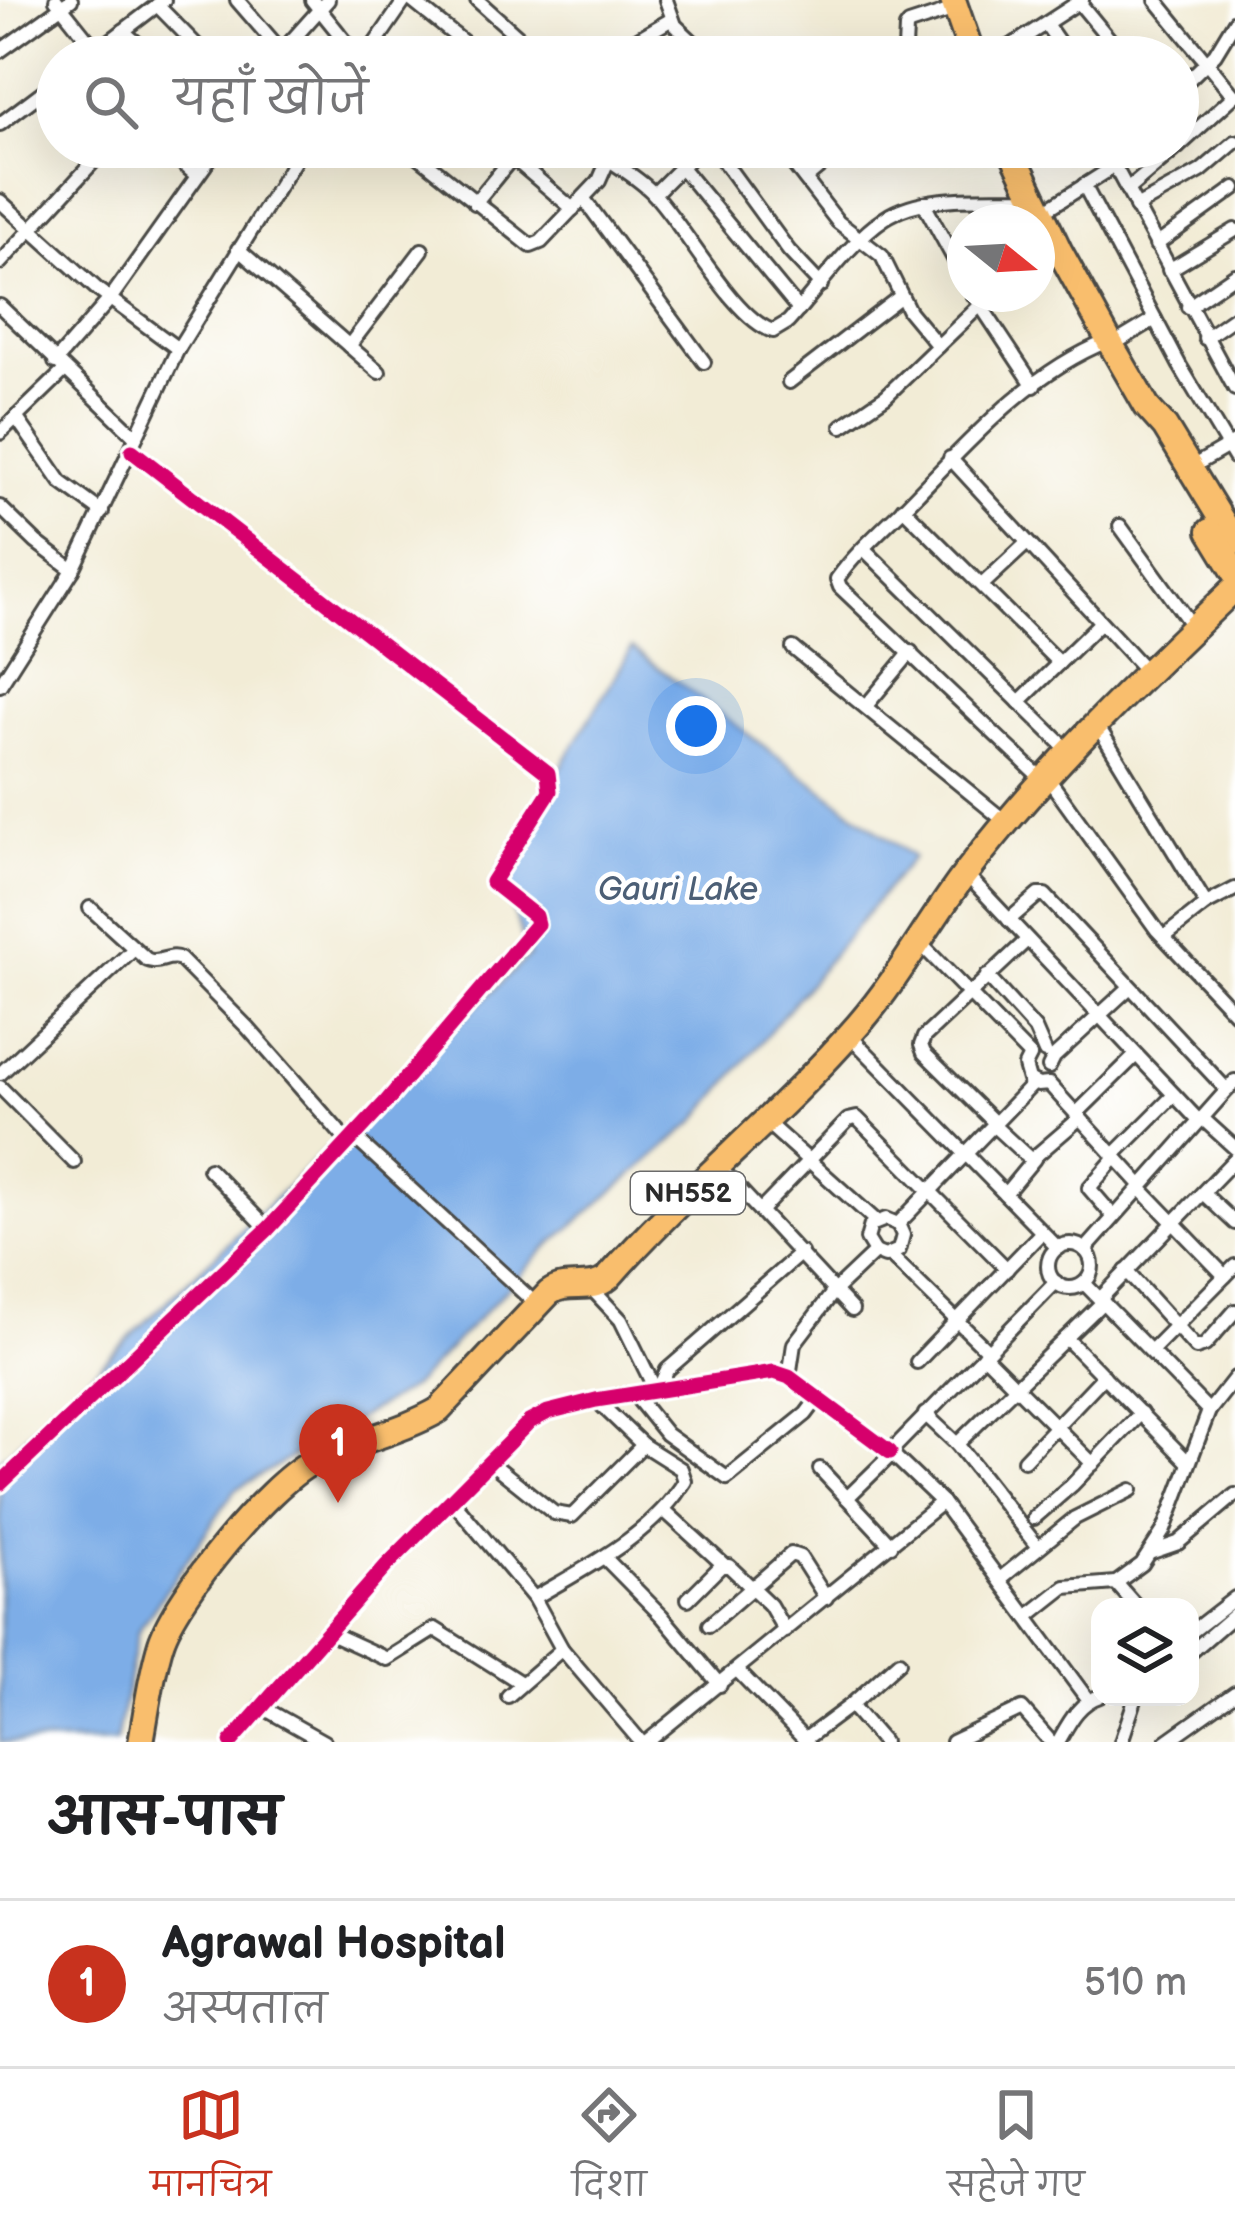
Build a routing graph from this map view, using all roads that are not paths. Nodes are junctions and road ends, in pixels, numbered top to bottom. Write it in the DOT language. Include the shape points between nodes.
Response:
graph roads {
  1 [pos="237,0"];
  2 [pos="408,0"];
  3 [pos="477,0"];
  4 [pos="666,0"];
  5 [pos="1156,0"];
  6 [pos="1181,0"];
  7 [pos="1079,1"];
  8 [pos="62,3"];
  9 [pos="160,3"];
  10 [pos="320,3"];
  11 [pos="954,5"];
  12 [pos="496,6"];
  13 [pos="1166,13"];
  14 [pos="672,19"];
  15 [pos="1235,21"];
  16 [pos="1046,24"];
  17 [pos="123,31"];
  18 [pos="84,36"];
  19 [pos="117,36"];
  20 [pos="129,36"];
  21 [pos="189,36"];
  22 [pos="265,36"];
  23 [pos="293,36"];
  24 [pos="346,36"];
  25 [pos="381,36"];
  26 [pos="455,36"];
  27 [pos="522,36"];
  28 [pos="643,36"];
  29 [pos="688,36"];
  30 [pos="905,36"];
  31 [pos="967,36"];
  32 [pos="1027,36"];
  33 [pos="1054,36"];
  34 [pos="1107,36"];
  35 [pos="1184,36"];
  36 [pos="0,51"];
  37 [pos="1199,56"];
  38 [pos="1206,65"];
  39 [pos="1199,71"];
  40 [pos="1234,96"];
  41 [pos="36,97"];
  42 [pos="0,124"];
  43 [pos="1199,128"];
  44 [pos="1235,142"];
  45 [pos="88,168"];
  46 [pos="188,168"];
  47 [pos="203,168"];
  48 [pos="290,168"];
  49 [pos="432,168"];
  50 [pos="503,168"];
  51 [pos="535,168"];
  52 [pos="605,168"];
  53 [pos="626,168"];
  54 [pos="680,168"];
  55 [pos="682,168"];
  56 [pos="728,168"];
  57 [pos="796,168"];
  58 [pos="818,168"];
  59 [pos="1020,168"];
  60 [pos="1111,168"];
  61 [pos="1115,168"];
  62 [pos="1153,168"];
  63 [pos="197,176"];
  64 [pos="805,179"];
  65 [pos="1084,185"];
  66 [pos="1127,190"];
  67 [pos="654,194"];
  68 [pos="1233,194"];
  69 [pos="0,201"];
  70 [pos="475,203"];
  71 [pos="579,204"];
  72 [pos="925,204"];
  73 [pos="947,204"];
  74 [pos="1038,204"];
  75 [pos="1040,204"];
  76 [pos="1136,207"];
  77 [pos="31,229"];
  78 [pos="1235,230"];
  79 [pos="862,240"];
  80 [pos="947,245"];
  81 [pos="1156,245"];
  82 [pos="238,249"];
  83 [pos="422,250"];
  84 [pos="0,263"];
  85 [pos="1055,267"];
  86 [pos="1169,270"];
  87 [pos="1235,275"];
  88 [pos="821,286"];
  89 [pos="902,296"];
  90 [pos="110,299"];
  91 [pos="0,306"];
  92 [pos="1188,307"];
  93 [pos="799,310"];
  94 [pos="965,312"];
  95 [pos="985,312"];
  96 [pos="1235,317"];
  97 [pos="1155,319"];
  98 [pos="14,320"];
  99 [pos="0,334"];
  100 [pos="1205,338"];
  101 [pos="1110,343"];
  102 [pos="349,346"];
  103 [pos="938,346"];
  104 [pos="178,349"];
  105 [pos="704,362"];
  106 [pos="60,367"];
  107 [pos="379,372"];
  108 [pos="1231,372"];
  109 [pos="789,382"];
  110 [pos="1034,386"];
  111 [pos="1235,389"];
  112 [pos="1147,407"];
  113 [pos="16,417"];
  114 [pos="842,426"];
  115 [pos="0,433"];
  116 [pos="134,444"];
  117 [pos="1231,444"];
  118 [pos="950,458"];
  119 [pos="1235,458"];
  120 [pos="1190,468"];
  121 [pos="0,507"];
  122 [pos="903,508"];
  123 [pos="102,512"];
  124 [pos="1120,526"];
  125 [pos="1235,542"];
  126 [pos="1027,543"];
  127 [pos="864,548"];
  128 [pos="73,570"];
  129 [pos="1235,572"];
  130 [pos="982,585"];
  131 [pos="1235,588"];
  132 [pos="1100,623"];
  133 [pos="1194,628"];
  134 [pos="793,648"];
  135 [pos="911,652"];
  136 [pos="1060,663"];
  137 [pos="1148,674"];
  138 [pos="0,686"];
  139 [pos="1019,702"];
  140 [pos="866,706"];
  141 [pos="1095,722"];
  142 [pos="1068,750"];
  143 [pos="1045,778"];
  144 [pos="1007,823"];
  145 [pos="965,874"];
  146 [pos="1235,889"];
  147 [pos="1206,904"];
  148 [pos="90,908"];
  149 [pos="1009,920"];
  150 [pos="1164,937"];
  151 [pos="1027,940"];
  152 [pos="918,941"];
  153 [pos="134,949"];
  154 [pos="987,976"];
  155 [pos="1129,988"];
  156 [pos="968,994"];
  157 [pos="1235,1013"];
  158 [pos="1096,1016"];
  159 [pos="849,1035"];
  160 [pos="1030,1056"];
  161 [pos="1136,1056"];
  162 [pos="1044,1072"];
  163 [pos="0,1074"];
  164 [pos="1231,1086"];
  165 [pos="0,1087"];
  166 [pos="1174,1095"];
  167 [pos="1078,1116"];
  168 [pos="1201,1119"];
  169 [pos="766,1122"];
  170 [pos="994,1124"];
  171 [pos="352,1140"];
  172 [pos="1235,1148"];
  173 [pos="965,1154"];
  174 [pos="1115,1156"];
  175 [pos="1034,1159"];
  176 [pos="1235,1159"];
  177 [pos="809,1161"];
  178 [pos="74,1162"];
  179 [pos="718,1166"];
  180 [pos="208,1169"];
  181 [pos="1141,1187"];
  182 [pos="931,1189"];
  183 [pos="1203,1193"];
  184 [pos="1005,1194"];
  185 [pos="762,1209"];
  186 [pos="1114,1217"];
  187 [pos="876,1221"];
  188 [pos="1235,1222"];
  189 [pos="1174,1223"];
  190 [pos="898,1224"];
  191 [pos="268,1229"];
  192 [pos="1042,1232"];
  193 [pos="1058,1248"];
  194 [pos="1085,1250"];
  195 [pos="874,1252"];
  196 [pos="801,1253"];
  197 [pos="890,1255"];
  198 [pos="1007,1269"];
  199 [pos="1230,1270"];
  200 [pos="1126,1271"];
  201 [pos="1055,1282"];
  202 [pos="1084,1283"];
  203 [pos="590,1287"];
  204 [pos="835,1291"];
  205 [pos="529,1298"];
  206 [pos="1101,1300"];
  207 [pos="853,1310"];
  208 [pos="1235,1311"];
  209 [pos="957,1322"];
  210 [pos="1175,1327"];
  211 [pos="1066,1338"];
  212 [pos="1151,1352"];
  213 [pos="986,1353"];
  214 [pos="916,1362"];
  215 [pos="1104,1376"];
  216 [pos="789,1377"];
  217 [pos="1235,1378"];
  218 [pos="1019,1387"];
  219 [pos="657,1388"];
  220 [pos="633,1393"];
  221 [pos="818,1398"];
  222 [pos="596,1400"];
  223 [pos="1209,1411"];
  224 [pos="925,1414"];
  225 [pos="1141,1414"];
  226 [pos="1056,1426"];
  227 [pos="957,1444"];
  228 [pos="644,1445"];
  229 [pos="891,1453"];
  230 [pos="1024,1460"];
  231 [pos="489,1461"];
  232 [pos="1094,1463"];
  233 [pos="1190,1463"];
  234 [pos="820,1469"];
  235 [pos="0,1484"];
  236 [pos="1131,1490"];
  237 [pos="1235,1495"];
  238 [pos="847,1498"];
  239 [pos="452,1500"];
  240 [pos="943,1502"];
  241 [pos="664,1510"];
  242 [pos="1034,1518"];
  243 [pos="892,1545"];
  244 [pos="1037,1546"];
  245 [pos="1150,1553"];
  246 [pos="604,1557"];
  247 [pos="724,1565"];
  248 [pos="1000,1580"];
  249 [pos="1116,1583"];
  250 [pos="752,1588"];
  251 [pos="534,1598"];
  252 [pos="826,1598"];
  253 [pos="1129,1598"];
  254 [pos="1235,1598"];
  255 [pos="688,1599"];
  256 [pos="1235,1614"];
  257 [pos="1027,1617"];
  258 [pos="709,1625"];
  259 [pos="1199,1627"];
  260 [pos="785,1631"];
  261 [pos="328,1632"];
  262 [pos="1199,1645"];
  263 [pos="562,1649"];
  264 [pos="899,1662"];
  265 [pos="737,1670"];
  266 [pos="521,1683"];
  267 [pos="720,1685"];
  268 [pos="1091,1694"];
  269 [pos="1235,1694"];
  270 [pos="508,1696"];
  271 [pos="1091,1701"];
  272 [pos="851,1705"];
  273 [pos="260,1706"];
  274 [pos="1134,1706"];
  275 [pos="650,1741"];
  276 [pos="806,1741"];
  277 [pos="141,1742"];
  278 [pos="231,1742"];
  279 [pos="324,1742"];
  280 [pos="883,1742"];
  281 [pos="952,1742"];
  282 [pos="1055,1742"];
  283 [pos="1121,1742"];
  284 [pos="1166,1742"];
  1 -- 22 [label="street"];
  2 -- 25 [label="street"];
  2 -- 26 [label="street"];
  3 -- 12 [label="street"];
  4 -- 14 [label="street"];
  5 -- 13 [label="street"];
  6 -- 13 [label="street"];
  7 -- 16 [label="street"];
  7 -- 34 [label="street"];
  8 -- 18 [label="street"];
  8 -- 36 [label="street"];
  9 -- 17 [label="street"];
  9 -- 21 [label="street"];
  10 -- 23 [label="street"];
  10 -- 24 [label="street"];
  11 -- 30 [label="street" via="910,23"];
  11 -- 31 [label="highway"];
  12 -- 27 [label="street"];
  13 -- 35 [label="street"];
  14 -- 28 [label="street"];
  14 -- 29 [label="street"];
  15 -- 38 [label="street"];
  16 -- 32 [label="street"];
  16 -- 33 [label="street"];
  17 -- 19 [label="street"];
  17 -- 20 [label="street"];
  37 -- 38 [label="street"];
  38 -- 39 [label="street"];
  38 -- 40 [label="street"];
  40 -- 43 [label="street"];
  41 -- 42 [label="street"];
  44 -- 76 [label="street" via="1202,171"];
  45 -- 77 [label="street"];
  46 -- 63 [label="street"];
  47 -- 63 [label="street"];
  48 -- 82 [label="street"];
  49 -- 70 [label="street"];
  50 -- 70 [label="street"];
  51 -- 71 [label="street"];
  52 -- 71 [label="street"];
  53 -- 67 [label="street"];
  54 -- 67 [label="street"];
  55 -- 93 [label="street"];
  56 -- 88 [label="street"];
  57 -- 64 [label="street"];
  58 -- 64 [label="street"];
  59 -- 74 [label="highway"];
  60 -- 65 [label="street"];
  61 -- 66 [label="street"];
  62 -- 66 [label="street"];
  63 -- 90 [label="street"];
  64 -- 79 [label="street"];
  65 -- 75 [label="street"];
  65 -- 97 [label="street"];
  66 -- 76 [label="street"];
  67 -- 93 [label="street" via="750,318 773,331"];
  68 -- 81 [label="street"];
  69 -- 77 [label="street"];
  70 -- 71 [label="street" via="531,246"];
  71 -- 105 [label="street"];
  72 -- 73 [label="street"];
  72 -- 79 [label="street" via="884,219"];
  72 -- 80 [label="street"];
  76 -- 81 [label="street"];
  77 -- 84 [label="street"];
  77 -- 90 [label="street"];
  78 -- 86 [label="street"];
  79 -- 88 [label="street"];
  79 -- 89 [label="street" via="882,256"];
  81 -- 86 [label="street"];
  82 -- 102 [label="street"];
  82 -- 104 [label="street"];
  83 -- 102 [label="street"];
  85 -- 101 [label="highway"];
  86 -- 92 [label="street"];
  87 -- 92 [label="street"];
  88 -- 93 [label="street"];
  89 -- 103 [label="street"];
  89 -- 109 [label="street"];
  90 -- 104 [label="street"];
  90 -- 106 [label="street"];
  91 -- 98 [label="street"];
  92 -- 100 [label="street"];
  94 -- 103 [label="street"];
  95 -- 110 [label="street"];
  96 -- 100 [label="street"];
  97 -- 101 [label="street"];
  97 -- 117 [label="street"];
  98 -- 99 [label="street"];
  98 -- 106 [label="street"];
  100 -- 108 [label="street"];
  101 -- 110 [label="street" via="1070,357"];
  101 -- 112 [label="highway"];
  102 -- 107 [label="street"];
  103 -- 114 [label="street"];
  104 -- 116 [label="street"];
  106 -- 113 [label="street"];
  106 -- 116 [label="street"];
  108 -- 111 [label="street"];
  110 -- 118 [label="street"];
  112 -- 120 [label="highway"];
  112 -- 129 [label="highway" via="1153,435"];
  113 -- 115 [label="street"];
  113 -- 123 [label="street" via="61,482"];
  116 -- 123 [label="street"];
  116 -- 171 [label="street" via="551,778 492,882 535,916 534,929"];
  117 -- 119 [label="street"];
  117 -- 120 [label="street"];
  118 -- 122 [label="street"];
  118 -- 126 [label="street"];
  120 -- 125 [label="highway"];
  121 -- 128 [label="street"];
  122 -- 127 [label="street"];
  122 -- 130 [label="street"];
  123 -- 128 [label="street"];
  124 -- 133 [label="street"];
  126 -- 130 [label="street"];
  126 -- 132 [label="street"];
  127 -- 135 [label="street" via="837,582"];
  127 -- 139 [label="street"];
  128 -- 138 [label="street"];
  130 -- 136 [label="street"];
  131 -- 133 [label="highway, NH552"];
  132 -- 136 [label="street"];
  132 -- 137 [label="street"];
  133 -- 137 [label="highway, NH552"];
  134 -- 140 [label="street"];
  135 -- 140 [label="street"];
  135 -- 143 [label="street"];
  136 -- 139 [label="street"];
  137 -- 141 [label="highway, NH552"];
  139 -- 142 [label="street"];
  140 -- 144 [label="street"];
  141 -- 142 [label="highway, NH552"];
  141 -- 147 [label="street"];
  142 -- 143 [label="highway, NH552"];
  143 -- 144 [label="highway, NH552"];
  143 -- 150 [label="street"];
  144 -- 145 [label="highway, NH552"];
  145 -- 149 [label="street"];
  145 -- 152 [label="highway, NH552"];
  146 -- 147 [label="street"];
  147 -- 150 [label="street"];
  148 -- 153 [label="street"];
  149 -- 151 [label="street"];
  149 -- 155 [label="street" via="1045,896"];
  150 -- 157 [label="street"];
  151 -- 154 [label="street"];
  151 -- 158 [label="street"];
  152 -- 156 [label="street"];
  152 -- 159 [label="highway, NH552"];
  153 -- 163 [label="street"];
  153 -- 171 [label="street" via="151,962 180,959"];
  154 -- 156 [label="street"];
  154 -- 162 [label="street" via="1035,1029"];
  155 -- 158 [label="street"];
  155 -- 164 [label="street"];
  156 -- 160 [label="street"];
  156 -- 170 [label="street" via="921,1049"];
  158 -- 161 [label="street"];
  158 -- 162 [label="street"];
  159 -- 169 [label="highway, NH552"];
  159 -- 173 [label="street"];
  160 -- 162 [label="street"];
  160 -- 162 [label="street" via="1024,1071"];
  161 -- 166 [label="street"];
  161 -- 167 [label="street"];
  162 -- 167 [label="street"];
  162 -- 170 [label="street"];
  164 -- 168 [label="street"];
  165 -- 178 [label="street"];
  166 -- 168 [label="street"];
  166 -- 174 [label="street"];
  167 -- 174 [label="street"];
  167 -- 175 [label="street"];
  168 -- 172 [label="street"];
  168 -- 181 [label="street"];
  169 -- 177 [label="street"];
  169 -- 179 [label="highway, NH552"];
  170 -- 173 [label="street"];
  170 -- 175 [label="street"];
  171 -- 191 [label="street"];
  171 -- 205 [label="street"];
  173 -- 182 [label="street"];
  173 -- 184 [label="street"];
  174 -- 181 [label="street"];
  174 -- 186 [label="street" via="1089,1188"];
  175 -- 184 [label="street"];
  176 -- 183 [label="street"];
  177 -- 182 [label="street" via="857,1118"];
  177 -- 185 [label="street"];
  177 -- 187 [label="street"];
  179 -- 185 [label="street"];
  179 -- 203 [label="highway, NH552"];
  180 -- 191 [label="street"];
  181 -- 186 [label="street"];
  181 -- 189 [label="street"];
  182 -- 190 [label="street"];
  182 -- 198 [label="street"];
  183 -- 188 [label="street"];
  183 -- 189 [label="street"];
  184 -- 192 [label="street"];
  185 -- 196 [label="street"];
  186 -- 194 [label="street"];
  187 -- 190 [label="street"];
  187 -- 195 [label="street" via="867,1239"];
  189 -- 199 [label="street"];
  189 -- 200 [label="street"];
  190 -- 197 [label="street" via="903,1240"];
  191 -- 235 [label="street"];
  192 -- 193 [label="street"];
  192 -- 198 [label="street"];
  193 -- 194 [label="street"];
  193 -- 201 [label="street" via="1049,1264"];
  194 -- 202 [label="street" via="1092,1266"];
  195 -- 197 [label="street"];
  195 -- 204 [label="street"];
  196 -- 204 [label="street"];
  196 -- 219 [label="street"];
  197 -- 209 [label="street"];
  198 -- 209 [label="street"];
  199 -- 210 [label="street"];
  200 -- 206 [label="street"];
  200 -- 210 [label="street"];
  201 -- 202 [label="street"];
  201 -- 213 [label="street"];
  202 -- 206 [label="street"];
  203 -- 205 [label="highway, NH552" via="557,1286"];
  203 -- 219 [label="street" via="621,1321"];
  204 -- 207 [label="street"];
  204 -- 216 [label="street" via="794,1344"];
  205 -- 277 [label="highway, NH552" via="439,1410 307,1465 259,1508 172,1617"];
  206 -- 211 [label="street"];
  206 -- 212 [label="street"];
  208 -- 210 [label="street" via="1201,1348"];
  209 -- 213 [label="street"];
  209 -- 214 [label="street"];
  210 -- 212 [label="street"];
  211 -- 215 [label="street"];
  211 -- 218 [label="street"];
  212 -- 223 [label="street"];
  213 -- 218 [label="street"];
  213 -- 224 [label="street"];
  215 -- 225 [label="street"];
  215 -- 226 [label="street"];
  216 -- 219 [label="street" via="760,1372"];
  216 -- 221 [label="street"];
  217 -- 223 [label="street"];
  218 -- 226 [label="street"];
  218 -- 227 [label="street"];
  219 -- 220 [label="street"];
  220 -- 221 [label="street" via="666,1434 727,1478"];
  220 -- 222 [label="street"];
  221 -- 229 [label="street"];
  222 -- 228 [label="street"];
  222 -- 231 [label="street" via="529,1422"];
  223 -- 233 [label="street"];
  224 -- 227 [label="street"];
  224 -- 229 [label="street"];
  225 -- 232 [label="street"];
  225 -- 233 [label="street"];
  226 -- 230 [label="street"];
  226 -- 232 [label="street"];
  227 -- 244 [label="street"];
  228 -- 231 [label="street" via="572,1516 554,1513"];
  228 -- 241 [label="street" via="686,1477"];
  229 -- 238 [label="street"];
  229 -- 240 [label="street"];
  231 -- 239 [label="street"];
  232 -- 242 [label="street"];
  233 -- 245 [label="street"];
  234 -- 238 [label="street"];
  236 -- 244 [label="street"];
  237 -- 245 [label="street" via="1178,1543"];
  238 -- 243 [label="street"];
  239 -- 251 [label="street"];
  239 -- 261 [label="street"];
  240 -- 243 [label="street"];
  240 -- 248 [label="street"];
  241 -- 246 [label="street"];
  241 -- 247 [label="street"];
  243 -- 252 [label="street"];
  244 -- 248 [label="street"];
  245 -- 249 [label="street"];
  246 -- 251 [label="street"];
  246 -- 267 [label="street"];
  247 -- 250 [label="street"];
  247 -- 255 [label="street"];
  248 -- 257 [label="street"];
  249 -- 253 [label="street"];
  249 -- 257 [label="street" via="1065,1587"];
  250 -- 252 [label="street" via="796,1555"];
  250 -- 258 [label="street"];
  250 -- 260 [label="street"];
  251 -- 263 [label="street"];
  252 -- 260 [label="street"];
  254 -- 259 [label="street"];
  256 -- 262 [label="street"];
  257 -- 268 [label="street"];
  260 -- 265 [label="street"];
  261 -- 266 [label="street" via="387,1659 434,1629"];
  261 -- 273 [label="street"];
  263 -- 266 [label="street"];
  263 -- 275 [label="street"];
  264 -- 272 [label="street"];
  265 -- 267 [label="street"];
  265 -- 276 [label="street"];
  266 -- 270 [label="street"];
  267 -- 275 [label="street"];
  269 -- 284 [label="street"];
  271 -- 282 [label="street"];
  272 -- 276 [label="street"];
  272 -- 280 [label="street"];
  273 -- 278 [label="street"];
  273 -- 279 [label="street"];
  274 -- 283 [label="street"];
  281 -- 282 [label="street" via="1017,1708"];
}
